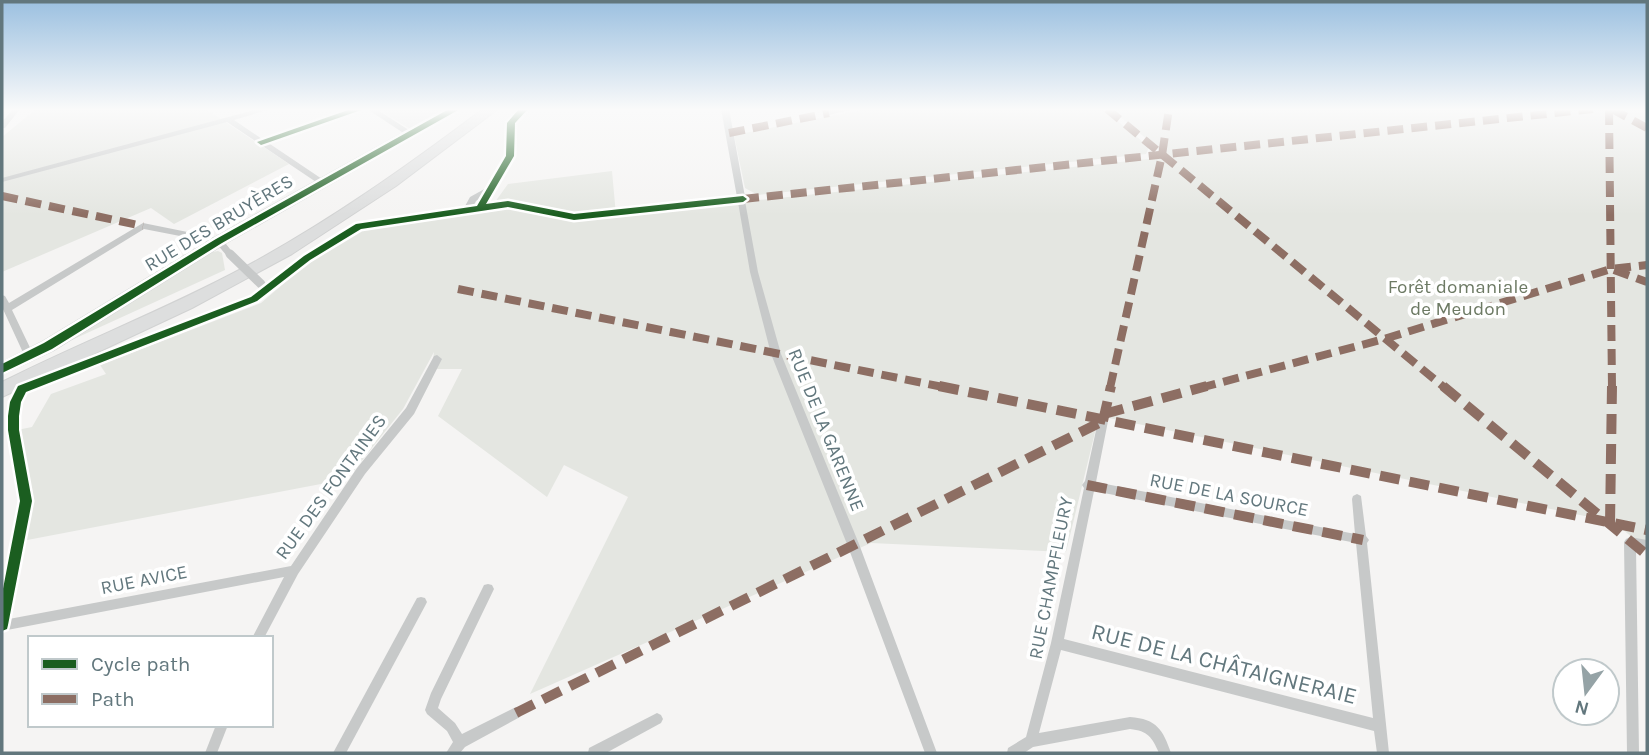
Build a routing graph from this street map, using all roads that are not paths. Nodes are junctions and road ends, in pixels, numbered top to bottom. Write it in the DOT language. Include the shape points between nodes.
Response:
graph roads {
  1 [pos="137,144"];
  2 [pos="264,144"];
  3 [pos="392,144"];
  4 [pos="432,144"];
  5 [pos="447,144"];
  6 [pos="510,144"];
  7 [pos="732,144"];
  8 [pos="2,180"];
  9 [pos="322,183"];
  10 [pos="494,184"];
  11 [pos="743,199"];
  12 [pos="481,206"];
  13 [pos="467,209"];
  14 [pos="219,241"];
  15 [pos="264,287"];
  16 [pos="2,298"];
  17 [pos="7,309"];
  18 [pos="29,356"];
  19 [pos="437,359"];
  20 [pos="2,369"];
  21 [pos="2,381"];
  22 [pos="2,390"];
  23 [pos="1103,421"];
  24 [pos="1087,485"];
  25 [pos="1357,499"];
  26 [pos="1363,540"];
  27 [pos="1647,545"];
  28 [pos="294,570"];
  29 [pos="488,589"];
  30 [pos="421,602"];
  31 [pos="2,626"];
  32 [pos="259,636"];
  33 [pos="1057,643"];
  34 [pos="516,713"];
  35 [pos="657,719"];
  36 [pos="1381,726"];
  37 [pos="221,727"];
  38 [pos="1031,741"];
  39 [pos="456,748"];
  40 [pos="211,753"];
  41 [pos="340,753"];
  42 [pos="594,753"];
  43 [pos="931,753"];
  44 [pos="1013,753"];
  45 [pos="1165,753"];
  46 [pos="1383,753"];
  47 [pos="1633,753"];
  1 -- 8 [label="street"];
  2 -- 9 [label="street"];
  3 -- 9 [label="street, RUE DES BRUYÈRES"];
  4 -- 21 [label="highway" via="262,257"];
  5 -- 22 [label="highway" via="312,237 212,291"];
  6 -- 10 [label="street" via="510,156"];
  7 -- 11 [label="street, RUE DE LA GARENNE"];
  9 -- 14 [label="street, RUE DES BRUYÈRES"];
  10 -- 12 [label="street"];
  10 -- 13 [label="street"];
  11 -- 12 [label="street" via="574,216 528,206"];
  11 -- 43 [label="street, RUE DE LA GARENNE" via="754,272 776,354"];
  12 -- 13 [label="street"];
  13 -- 15 [label="street" via="359,226"];
  14 -- 15 [label="street, bridge"];
  14 -- 17 [label="street" via="144,226"];
  14 -- 18 [label="street, RUE DES BRUYÈRES"];
  15 -- 31 [label="street" via="236,307 23,389 15,399 12,424 26,483 25,512"];
  16 -- 17 [label="street"];
  17 -- 18 [label="street"];
  18 -- 20 [label="street, RUE DES BRUYÈRES"];
  19 -- 28 [label="street, RUE DES FONTAINES" via="410,411 361,471"];
  23 -- 24 [label="street, RUE CHAMPFLEURY"];
  24 -- 26 [label="street, RUE DE LA SOURCE"];
  24 -- 33 [label="street, RUE CHAMPFLEURY"];
  25 -- 26 [label="street"];
  26 -- 36 [label="street"];
  27 -- 47 [label="street" via="1630,542"];
  28 -- 31 [label="street, RUE AVICE"];
  28 -- 32 [label="street, RUE DES FONTAINES"];
  29 -- 39 [label="street" via="431,710 451,727"];
  30 -- 41 [label="street"];
  33 -- 36 [label="street, RUE DE LA CHÂTAIGNERAIE"];
  33 -- 38 [label="street, RUE CHAMPFLEURY"];
  34 -- 39 [label="street"];
  35 -- 42 [label="street"];
  36 -- 46 [label="street"];
  37 -- 40 [label="street"];
  38 -- 44 [label="street"];
  38 -- 45 [label="street" via="1146,723 1156,730"];
}
